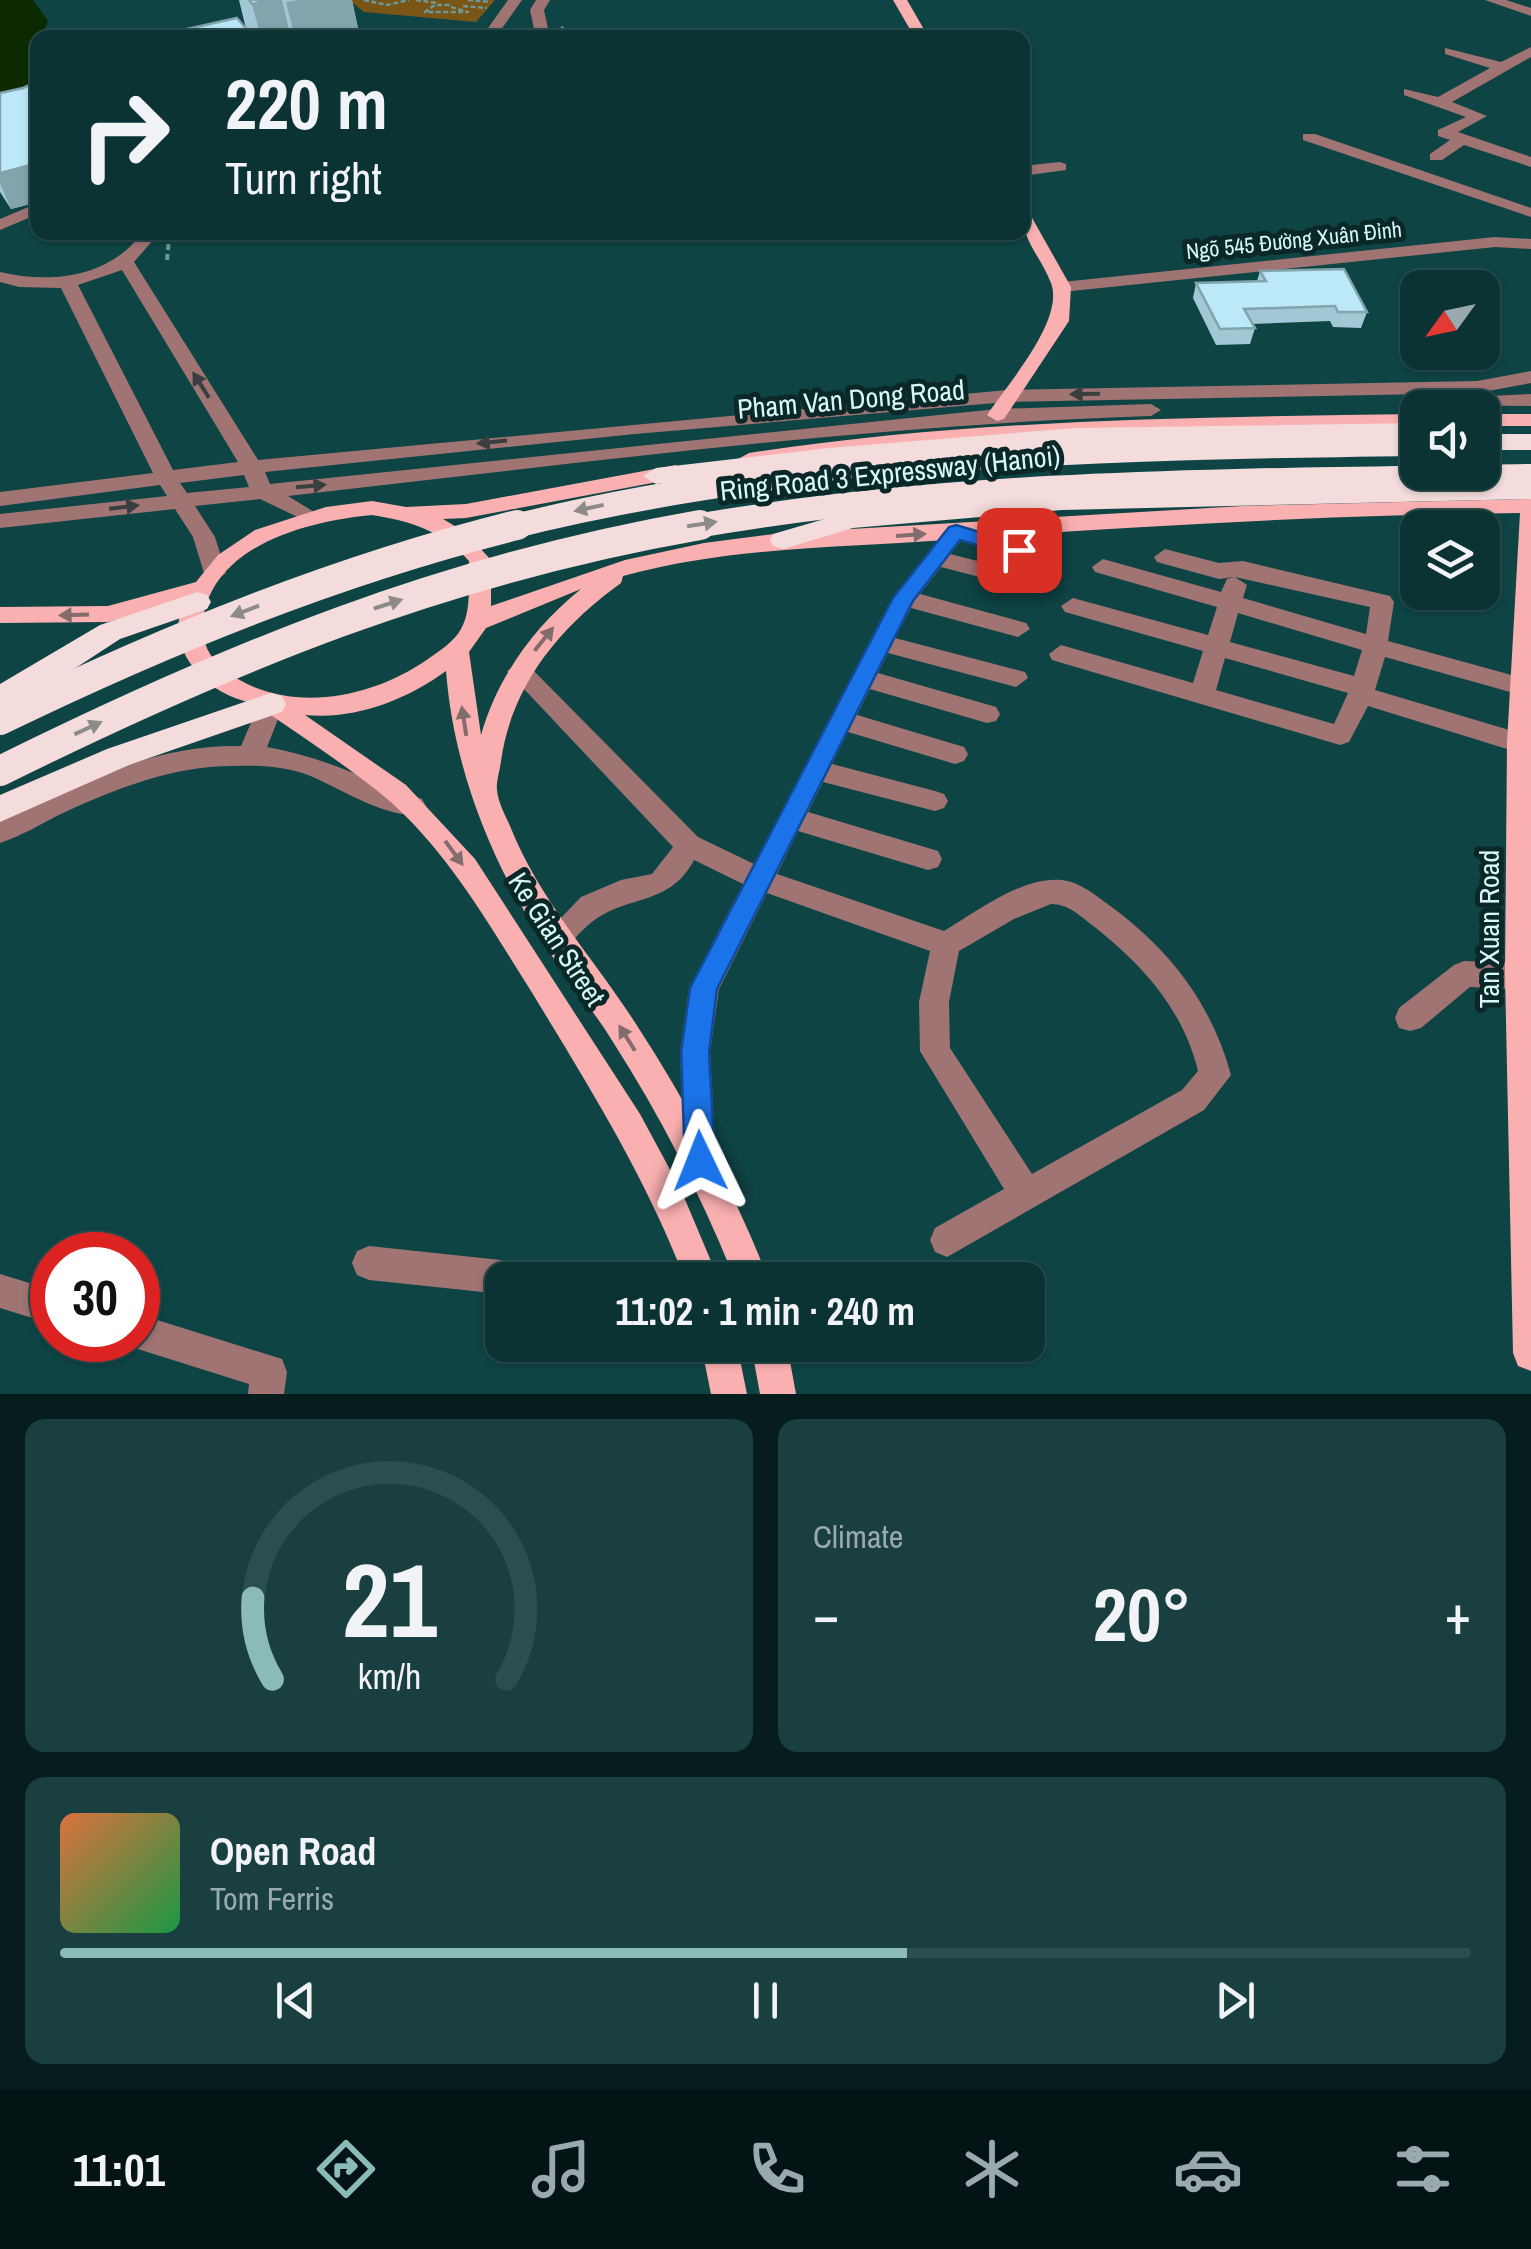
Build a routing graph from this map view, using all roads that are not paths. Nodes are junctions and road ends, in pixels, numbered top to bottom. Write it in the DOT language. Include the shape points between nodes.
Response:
graph roads {
  1 [pos="543,0"];
  2 [pos="900,0"];
  3 [pos="1492,0"];
  4 [pos="507,2"];
  5 [pos="1531,12"];
  6 [pos="492,30"];
  7 [pos="541,30"];
  8 [pos="917,30"];
  9 [pos="1450,51"];
  10 [pos="1531,51"];
  11 [pos="1499,66"];
  12 [pos="1408,92"];
  13 [pos="1439,102"];
  14 [pos="1310,136"];
  15 [pos="1462,139"];
  16 [pos="1436,156"];
  17 [pos="1531,162"];
  18 [pos="1060,167"];
  19 [pos="1030,170"];
  20 [pos="1529,211"];
  21 [pos="30,212"];
  22 [pos="0,226"];
  23 [pos="1030,230"];
  24 [pos="147,240"];
  25 [pos="1531,246"];
  26 [pos="125,261"];
  27 [pos="0,277"];
  28 [pos="67,281"];
  29 [pos="1062,286"];
  30 [pos="1531,377"];
  31 [pos="1531,400"];
  32 [pos="1002,406"];
  33 [pos="1400,420"];
  34 [pos="1500,420"];
  35 [pos="1531,420"];
  36 [pos="1500,428"];
  37 [pos="1531,428"];
  38 [pos="1400,430"];
  39 [pos="1531,439"];
  40 [pos="1500,440"];
  41 [pos="1400,441"];
  42 [pos="1400,441"];
  43 [pos="252,467"];
  44 [pos="656,476"];
  45 [pos="1531,476"];
  46 [pos="166,478"];
  47 [pos="1531,487"];
  48 [pos="262,491"];
  49 [pos="0,499"];
  50 [pos="179,500"];
  51 [pos="1531,506"];
  52 [pos="409,512"];
  53 [pos="308,516"];
  54 [pos="0,521"];
  55 [pos="956,532"];
  56 [pos="783,540"];
  57 [pos="1166,556"];
  58 [pos="934,558"];
  59 [pos="1050,560"];
  60 [pos="1246,563"];
  61 [pos="1103,567"];
  62 [pos="628,569"];
  63 [pos="1036,584"];
  64 [pos="205,587"];
  65 [pos="904,598"];
  66 [pos="1229,599"];
  67 [pos="1072,606"];
  68 [pos="0,616"];
  69 [pos="476,622"];
  70 [pos="1528,626"];
  71 [pos="1018,629"];
  72 [pos="881,643"];
  73 [pos="1218,645"];
  74 [pos="1378,649"];
  75 [pos="458,650"];
  76 [pos="1061,654"];
  77 [pos="520,672"];
  78 [pos="863,678"];
  79 [pos="1016,678"];
  80 [pos="1521,686"];
  81 [pos="1364,691"];
  82 [pos="1202,695"];
  83 [pos="0,697"];
  84 [pos="271,704"];
  85 [pos="987,714"];
  86 [pos="0,720"];
  87 [pos="841,720"];
  88 [pos="1520,743"];
  89 [pos="252,754"];
  90 [pos="955,754"];
  91 [pos="815,770"];
  92 [pos="0,771"];
  93 [pos="484,792"];
  94 [pos="935,801"];
  95 [pos="413,806"];
  96 [pos="0,809"];
  97 [pos="790,818"];
  98 [pos="0,832"];
  99 [pos="688,845"];
  100 [pos="928,859"];
  101 [pos="1527,862"];
  102 [pos="758,879"];
  103 [pos="556,940"];
  104 [pos="946,944"];
  105 [pos="1526,976"];
  106 [pos="1410,1018"];
  107 [pos="654,1082"];
  108 [pos="615,1104"];
  109 [pos="700,1161"];
  110 [pos="1026,1195"];
  111 [pos="947,1240"];
  112 [pos="695,1262"];
  113 [pos="745,1262"];
  114 [pos="369,1263"];
  115 [pos="485,1275"];
  116 [pos="1529,1287"];
  117 [pos="0,1291"];
  118 [pos="30,1300"];
  119 [pos="160,1339"];
  120 [pos="1531,1352"];
  121 [pos="722,1362"];
  122 [pos="772,1362"];
  123 [pos="266,1394"];
  124 [pos="729,1394"];
  125 [pos="778,1394"];
  1 -- 7 [label="street" via="537,10"];
  2 -- 8 [label="main road"];
  3 -- 5 [label="street"];
  4 -- 6 [label="street"];
  9 -- 11 [label="street"];
  10 -- 11 [label="street"];
  11 -- 13 [label="street"];
  12 -- 13 [label="street"];
  13 -- 15 [label="street" via="1478,116 1444,133"];
  14 -- 20 [label="street"];
  15 -- 16 [label="street"];
  15 -- 17 [label="street"];
  18 -- 19 [label="street"];
  20 -- 25 [label="street" via="1524,221"];
  21 -- 22 [label="street"];
  23 -- 29 [label="main road"];
  24 -- 26 [label="street"];
  25 -- 29 [label="street, Ngõ 545 Đường Xuân Đỉnh" via="1496,242"];
  26 -- 28 [label="street"];
  43 -- 26 [label="street, one-way"];
  27 -- 28 [label="street"];
  28 -- 46 [label="street"];
  29 -- 32 [label="main road" via="1060,321"];
  30 -- 32 [label="street, Pham Van Dong Road, one-way" via="1477,387"];
  31 -- 32 [label="street, Pham Van Dong Road"];
  32 -- 43 [label="street, Pham Van Dong Road, one-way" via="635,428"];
  48 -- 32 [label="street, Pham Van Dong Road, one-way"];
  33 -- 44 [label="main road, Pham Van Dong Road" via="950,434 826,446"];
  34 -- 35 [label="main road"];
  36 -- 37 [label="highway"];
  38 -- 44 [label="highway" via="952,444"];
  39 -- 40 [label="highway"];
  41 -- 44 [label="main road, Pham Van Dong Road" via="1076,446"];
  42 -- 86 [label="highway, Ring Road 3 Expressway (Hanoi), one-way, bridge" via="985,456 772,475 652,495 516,524 330,580 183,636"];
  43 -- 46 [label="street, Pham Van Dong Road"];
  43 -- 48 [label="street"];
  44 -- 52 [label="main road, Pham Van Dong Road" via="480,508"];
  92 -- 45 [label="highway, Ring Road 3 Expressway (Hanoi), one-way, bridge" via="171,689 349,617 611,541 814,507 963,493"];
  46 -- 49 [label="street, Pham Van Dong Road"];
  46 -- 50 [label="street"];
  47 -- 56 [label="highway" via="1062,502 852,520"];
  47 -- 56 [label="main road" via="1068,496 844,514"];
  48 -- 50 [label="street, Pham Van Dong Road"];
  48 -- 53 [label="street"];
  54 -- 50 [label="street, Pham Van Dong Road, one-way"];
  50 -- 64 [label="street" via="204,537"];
  51 -- 55 [label="main road" via="1082,520"];
  51 -- 70 [label="main road, Tan Xuan Road"];
  52 -- 53 [label="main road" via="372,508"];
  52 -- 69 [label="main road" via="464,539 480,560"];
  53 -- 64 [label="main road" via="256,538"];
  56 -- 55 [label="main road, one-way"];
  55 -- 58 [label="street"];
  55 -- 59 [label="street"];
  56 -- 62 [label="main road"];
  57 -- 60 [label="street" via="1218,571"];
  58 -- 63 [label="street"];
  58 -- 65 [label="street"];
  60 -- 66 [label="street"];
  60 -- 74 [label="street" via="1382,602"];
  61 -- 66 [label="street"];
  62 -- 69 [label="main road" via="542,591"];
  77 -- 62 [label="main road, one-way" via="572,608"];
  64 -- 68 [label="main road, one-way" via="108,614"];
  64 -- 83 [label="highway" via="110,632"];
  64 -- 84 [label="main road" via="192,616 193,644 207,670 234,691"];
  65 -- 71 [label="street"];
  65 -- 72 [label="street"];
  66 -- 73 [label="street"];
  66 -- 74 [label="street"];
  67 -- 73 [label="street"];
  69 -- 75 [label="main road"];
  70 -- 80 [label="main road, Tan Xuan Road"];
  72 -- 78 [label="street"];
  72 -- 79 [label="street"];
  73 -- 81 [label="street"];
  73 -- 82 [label="street"];
  74 -- 80 [label="street"];
  74 -- 81 [label="street"];
  75 -- 84 [label="main road" via="421,678 373,698 322,707"];
  93 -- 75 [label="main road, Ke Gian Street, one-way" via="463,716"];
  76 -- 82 [label="street"];
  77 -- 93 [label="main road" via="498,714"];
  77 -- 99 [label="street"];
  78 -- 85 [label="street"];
  78 -- 87 [label="street"];
  80 -- 88 [label="main road, Tan Xuan Road"];
  81 -- 82 [label="street" via="1340,735"];
  81 -- 88 [label="street"];
  84 -- 89 [label="street"];
  84 -- 95 [label="main road, Ke Gian Street"];
  84 -- 96 [label="highway" via="118,757"];
  87 -- 90 [label="street"];
  87 -- 91 [label="street"];
  88 -- 101 [label="main road, Tan Xuan Road"];
  89 -- 95 [label="street" via="309,764"];
  89 -- 98 [label="street" via="147,771"];
  91 -- 94 [label="street"];
  91 -- 97 [label="street"];
  93 -- 103 [label="main road, Ke Gian Street"];
  95 -- 108 [label="main road, Ke Gian Street, one-way" via="494,908"];
  97 -- 100 [label="street"];
  97 -- 102 [label="street"];
  99 -- 102 [label="street"];
  99 -- 103 [label="street" via="661,885 610,895 585,908"];
  101 -- 105 [label="main road, Tan Xuan Road"];
  102 -- 104 [label="street"];
  102 -- 109 [label="street" via="704,988 695,1052"];
  107 -- 103 [label="main road, Ke Gian Street, one-way"];
  104 -- 110 [label="street" via="934,1002 935,1051"];
  104 -- 110 [label="street" via="1038,894 1066,892 1159,964 1211,1053 1215,1075 1193,1100"];
  105 -- 106 [label="street" via="1464,974"];
  105 -- 116 [label="main road, Tan Xuan Road"];
  107 -- 108 [label="main road"];
  107 -- 109 [label="main road, Ke Gian Street"];
  108 -- 112 [label="main road, Ke Gian Street"];
  109 -- 113 [label="main road, Ke Gian Street"];
  110 -- 111 [label="street"];
  114 -- 115 [label="street"];
  116 -- 120 [label="main road, Tan Xuan Road"];
  117 -- 118 [label="street"];
  119 -- 123 [label="street" via="269,1372"];
  121 -- 124 [label="main road"];
  122 -- 125 [label="main road"];
}
